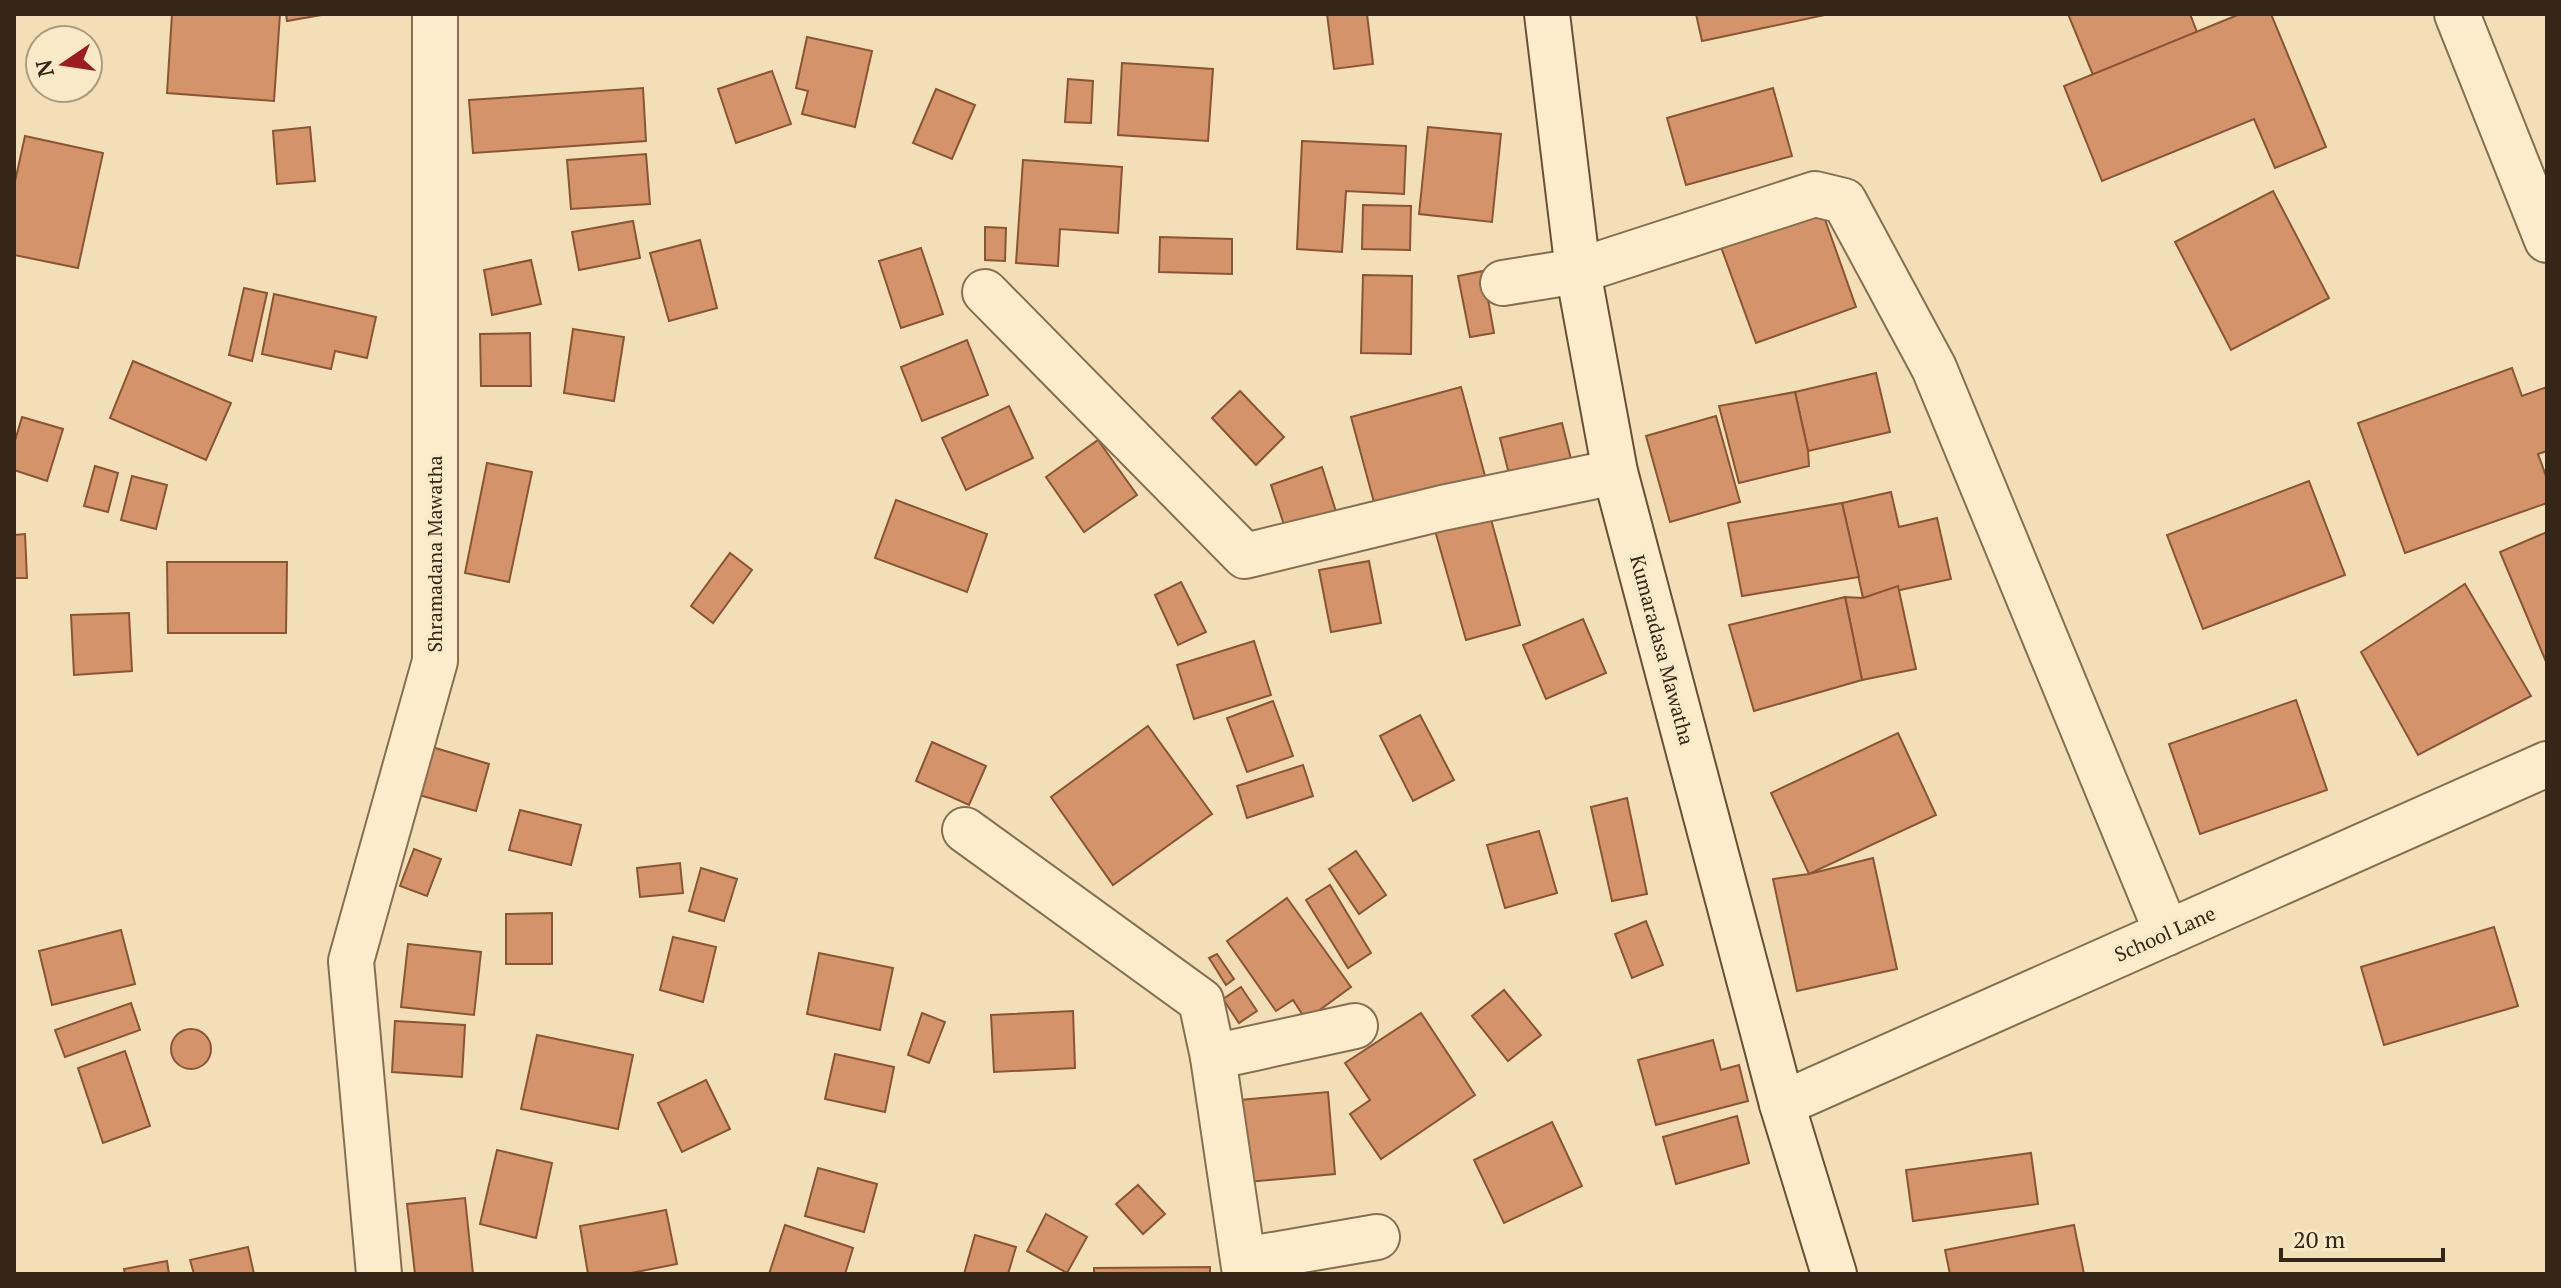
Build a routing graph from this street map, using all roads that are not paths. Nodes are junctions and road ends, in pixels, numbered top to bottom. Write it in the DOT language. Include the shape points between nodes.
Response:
graph roads {
  1 [pos="435,14"];
  2 [pos="1547,14"];
  3 [pos="2457,14"];
  4 [pos="2547,240"];
  5 [pos="1578,271"];
  6 [pos="1503,283"];
  7 [pos="985,292"];
  8 [pos="1615,472"];
  9 [pos="2547,764"];
  10 [pos="965,830"];
  11 [pos="2167,933"];
  12 [pos="1355,1026"];
  13 [pos="1213,1057"];
  14 [pos="1782,1104"];
  15 [pos="1377,1237"];
  16 [pos="1245,1267"];
  17 [pos="379,1274"];
  18 [pos="1834,1274"];
  1 -- 17 [label="street, Shramadana Mawatha" via="435,661 351,961"];
  2 -- 5 [label="street, Kumaradasa Mawatha"];
  3 -- 4 [label="street"];
  5 -- 6 [label="street"];
  5 -- 8 [label="street, Kumaradasa Mawatha"];
  5 -- 11 [label="street" via="1815,194 1844,201 1934,368"];
  7 -- 8 [label="street" via="1245,556"];
  8 -- 14 [label="street, Kumaradasa Mawatha"];
  9 -- 11 [label="street, School Lane"];
  10 -- 13 [label="street" via="1201,1001"];
  11 -- 14 [label="street, School Lane"];
  12 -- 13 [label="street"];
  13 -- 16 [label="street"];
  14 -- 18 [label="street, Kumaradasa Mawatha"];
  15 -- 16 [label="street"];
}
